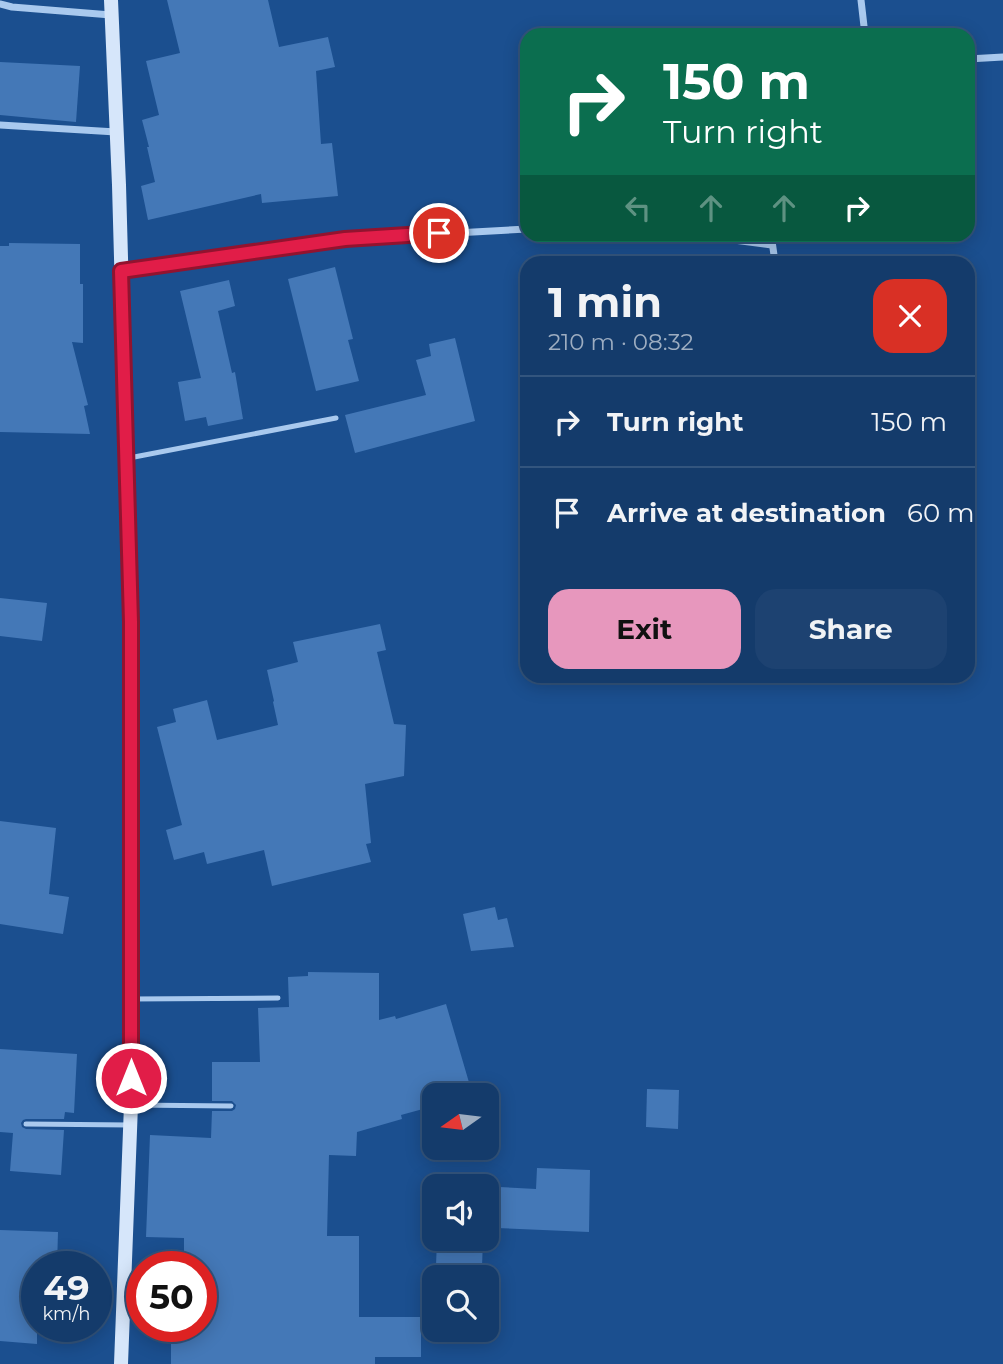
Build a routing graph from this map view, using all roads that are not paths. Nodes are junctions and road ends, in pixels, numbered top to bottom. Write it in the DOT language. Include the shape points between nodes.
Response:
graph roads {
  1 [pos="111,0"];
  2 [pos="861,0"];
  3 [pos="0,4"];
  4 [pos="111,15"];
  5 [pos="864,28"];
  6 [pos="1003,57"];
  7 [pos="975,59"];
  8 [pos="0,125"];
  9 [pos="116,132"];
  10 [pos="520,229"];
  11 [pos="749,242"];
  12 [pos="772,242"];
  13 [pos="772,245"];
  14 [pos="774,256"];
  15 [pos="121,271"];
  16 [pos="336,418"];
  17 [pos="126,458"];
  18 [pos="278,998"];
  19 [pos="131,999"];
  20 [pos="131,1104"];
  21 [pos="231,1106"];
  22 [pos="26,1124"];
  23 [pos="130,1125"];
  24 [pos="121,1364"];
  1 -- 4 [label="main road"];
  2 -- 5 [label="street"];
  3 -- 4 [label="street"];
  4 -- 9 [label="main road"];
  6 -- 7 [label="street"];
  8 -- 9 [label="street"];
  9 -- 15 [label="main road"];
  10 -- 15 [label="street" via="345,239"];
  11 -- 13 [label="street"];
  12 -- 13 [label="street"];
  13 -- 14 [label="street"];
  15 -- 17 [label="main road"];
  16 -- 17 [label="lane"];
  17 -- 19 [label="main road"];
  18 -- 19 [label="lane"];
  19 -- 20 [label="main road"];
  20 -- 21 [label="lane"];
  20 -- 23 [label="main road"];
  22 -- 23 [label="lane"];
  23 -- 24 [label="main road"];
}
